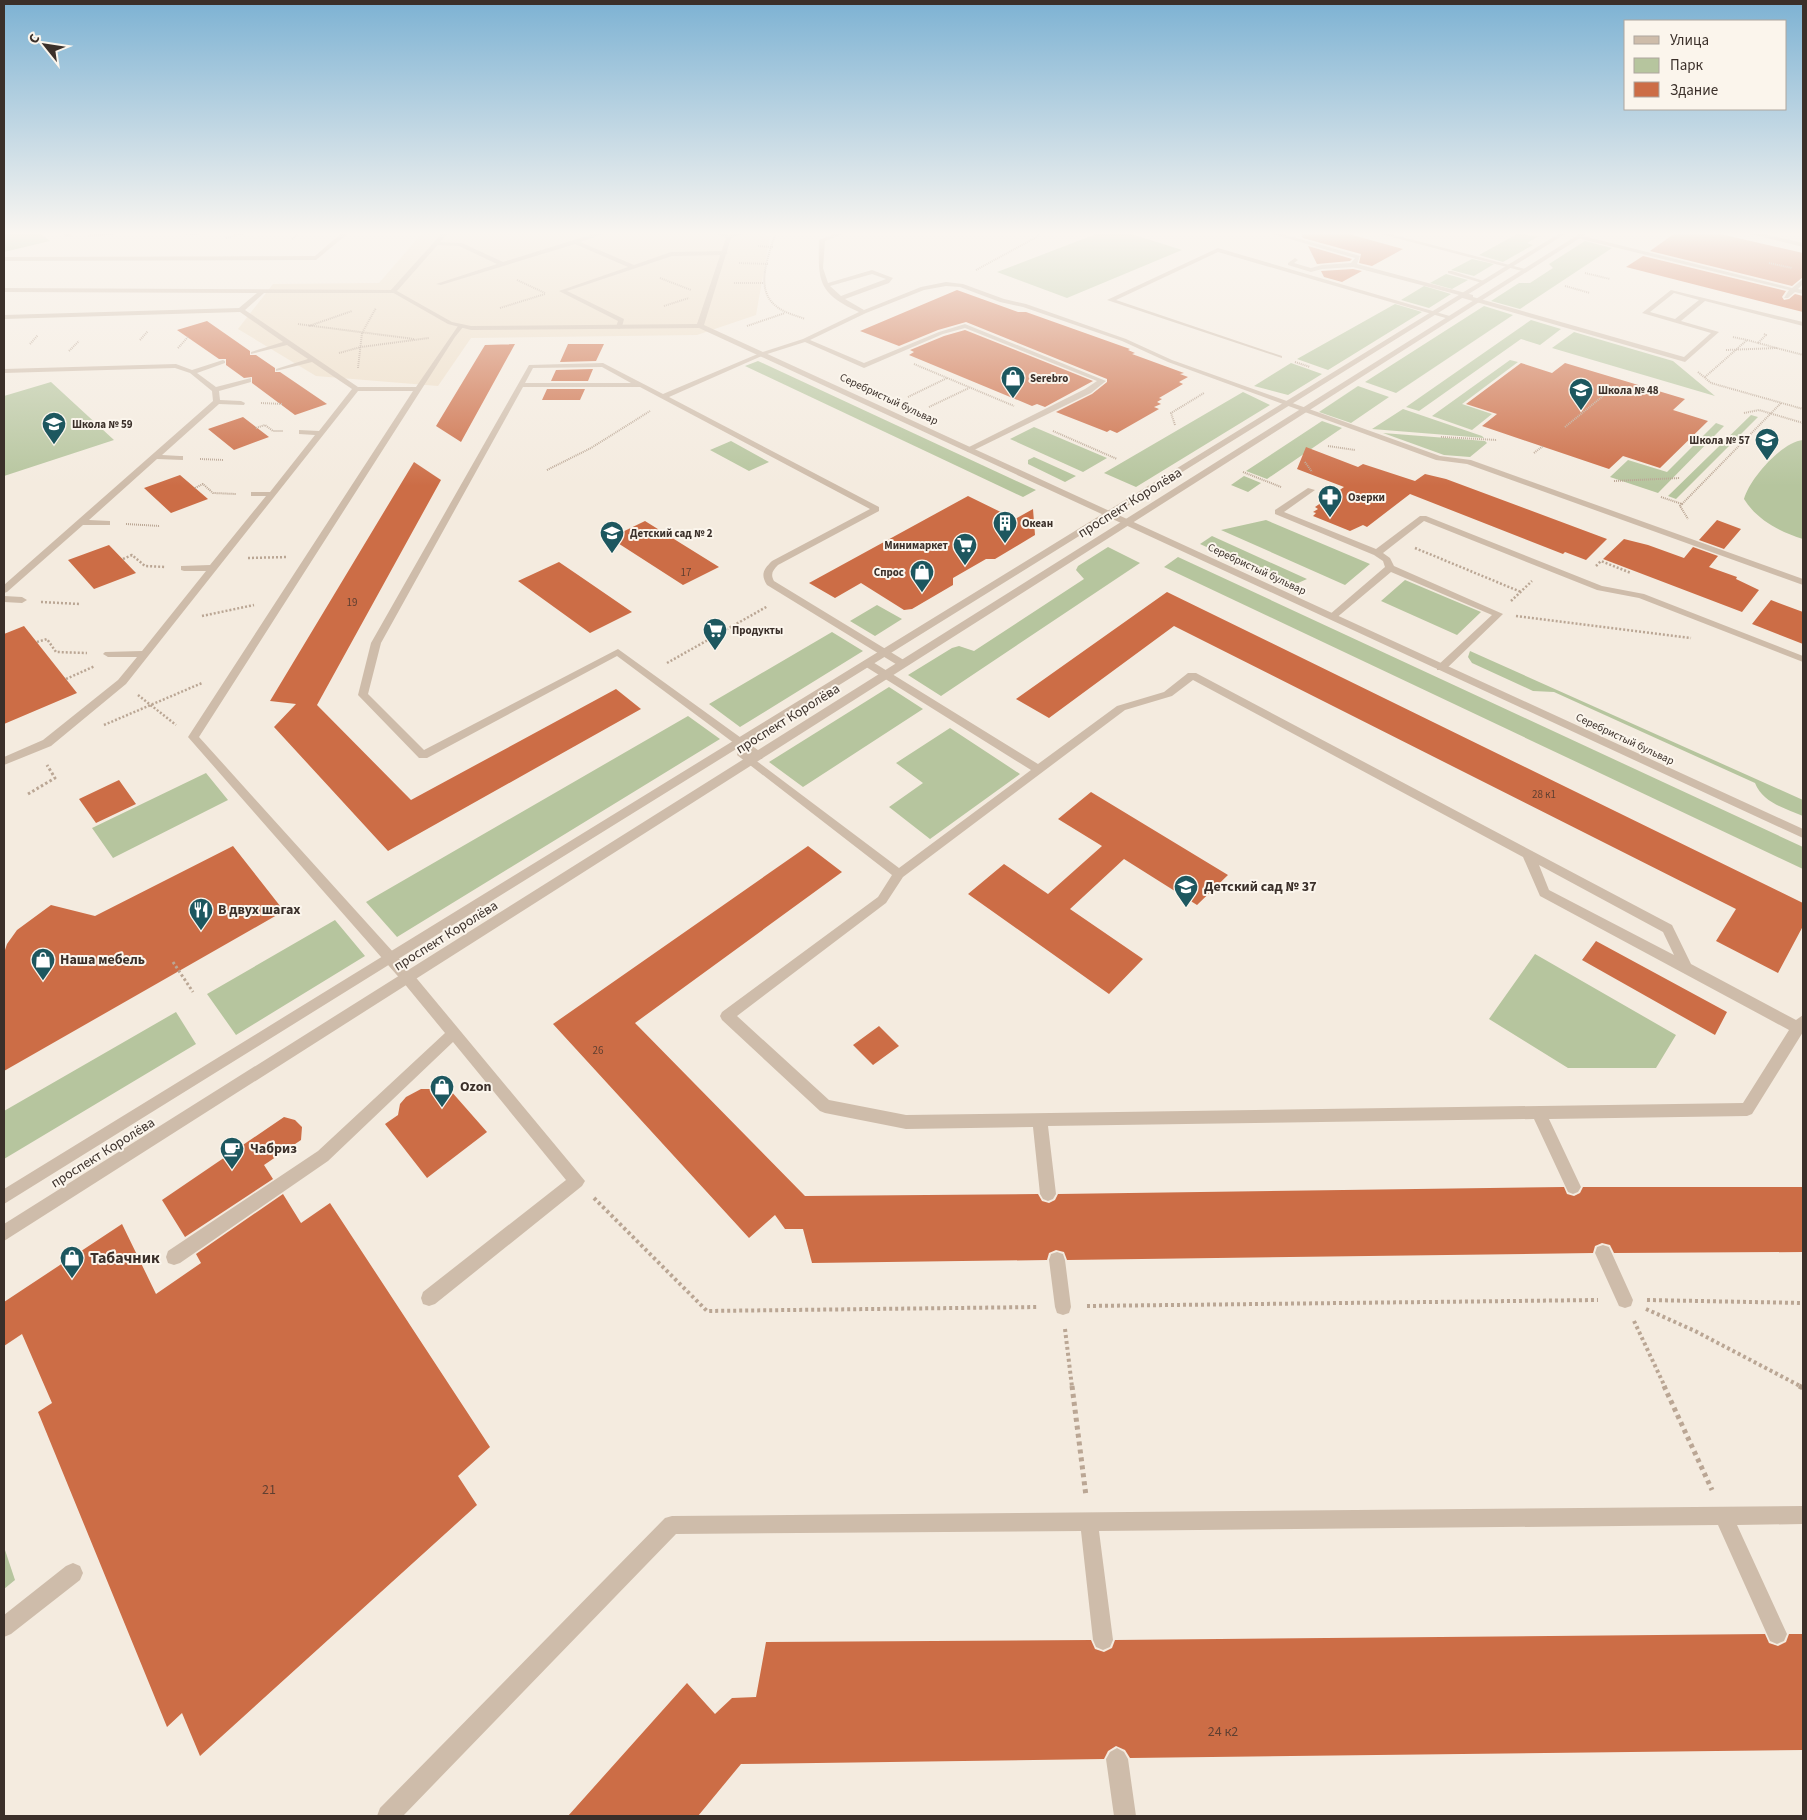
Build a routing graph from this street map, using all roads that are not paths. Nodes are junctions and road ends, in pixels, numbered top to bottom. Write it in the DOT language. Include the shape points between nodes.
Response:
graph roads {
  1 [pos="33,316"];
  2 [pos="58,316"];
  3 [pos="162,316"];
  4 [pos="249,316"];
  5 [pos="439,316"];
  6 [pos="613,316"];
  7 [pos="703,316"];
  8 [pos="856,316"];
  9 [pos="1057,316"];
  10 [pos="1158,316"];
  11 [pos="1429,316"];
  12 [pos="1444,316"];
  13 [pos="1454,316"];
  14 [pos="1534,316"];
  15 [pos="1657,316"];
  16 [pos="1683,316"];
  17 [pos="1777,316"];
  18 [pos="4,317"];
  19 [pos="1451,318"];
  20 [pos="158,320"];
  21 [pos="1677,321"];
  22 [pos="50,324"];
  23 [pos="1803,324"];
  24 [pos="700,326"];
  25 [pos="460,327"];
  26 [pos="619,327"];
  27 [pos="805,340"];
  28 [pos="286,343"];
  29 [pos="253,353"];
  30 [pos="762,354"];
  31 [pos="1280,357"];
  32 [pos="169,358"];
  33 [pos="312,360"];
  34 [pos="58,362"];
  35 [pos="223,362"];
  36 [pos="161,367"];
  37 [pos="50,370"];
  38 [pos="278,370"];
  39 [pos="4,371"];
  40 [pos="192,372"];
  41 [pos="248,380"];
  42 [pos="520,385"];
  43 [pos="642,385"];
  44 [pos="353,387"];
  45 [pos="418,389"];
  46 [pos="215,390"];
  47 [pos="668,398"];
  48 [pos="217,402"];
  49 [pos="241,403"];
  50 [pos="1288,403"];
  51 [pos="1305,410"];
  52 [pos="302,432"];
  53 [pos="321,433"];
  54 [pos="970,450"];
  55 [pos="154,457"];
  56 [pos="180,458"];
  57 [pos="1311,490"];
  58 [pos="254,494"];
  59 [pos="272,494"];
  60 [pos="1109,514"];
  61 [pos="80,522"];
  62 [pos="107,523"];
  63 [pos="1127,523"];
  64 [pos="1377,553"];
  65 [pos="184,568"];
  66 [pos="213,568"];
  67 [pos="1390,568"];
  68 [pos="1803,582"];
  69 [pos="4,590"];
  70 [pos="4,599"];
  71 [pos="22,600"];
  72 [pos="1332,617"];
  73 [pos="884,653"];
  74 [pos="108,654"];
  75 [pos="144,654"];
  76 [pos="1803,659"];
  77 [pos="868,663"];
  78 [pos="903,664"];
  79 [pos="1441,668"];
  80 [pos="886,675"];
  81 [pos="736,745"];
  82 [pos="754,758"];
  83 [pos="4,761"];
  84 [pos="1038,769"];
  85 [pos="1803,834"];
  86 [pos="1526,852"];
  87 [pos="899,874"];
  88 [pos="391,958"];
  89 [pos="1686,968"];
  90 [pos="408,978"];
  91 [pos="1801,1025"];
  92 [pos="454,1033"];
  93 [pos="1539,1113"];
  94 [pos="1040,1121"];
  95 [pos="1573,1187"];
  96 [pos="1048,1194"];
  97 [pos="4,1197"];
  98 [pos="4,1233"];
  99 [pos="1603,1253"];
  100 [pos="174,1257"];
  101 [pos="1057,1260"];
  102 [pos="429,1298"];
  103 [pos="1625,1300"];
  104 [pos="1063,1307"];
  105 [pos="1803,1515"];
  106 [pos="1723,1516"];
  107 [pos="1089,1522"];
  108 [pos="73,1573"];
  109 [pos="4,1627"];
  110 [pos="1777,1634"];
  111 [pos="1103,1640"];
  112 [pos="1117,1759"];
  113 [pos="388,1816"];
  114 [pos="1124,1816"];
  1 -- 18 [label="street"];
  2 -- 22 [label="street"];
  3 -- 20 [label="street"];
  4 -- 28 [label="street"];
  5 -- 25 [label="street"];
  6 -- 26 [label="street" via="622,320"];
  7 -- 24 [label="street"];
  8 -- 27 [label="street"];
  9 -- 50 [label="street"];
  10 -- 31 [label="street"];
  11 -- 50 [label="street, проспект Королёва"];
  12 -- 19 [label="street"];
  13 -- 19 [label="street, проспект Королёва"];
  14 -- 21 [label="street" via="1685,360 1716,332"];
  15 -- 21 [label="street"];
  16 -- 21 [label="street"];
  17 -- 23 [label="street"];
  19 -- 51 [label="street, проспект Королёва"];
  24 -- 26 [label="street"];
  24 -- 30 [label="street, Серебристый бульвар"];
  25 -- 26 [label="street"];
  25 -- 45 [label="street"];
  27 -- 30 [label="street"];
  27 -- 54 [label="street" via="864,366 965,326 1102,381"];
  28 -- 29 [label="street"];
  28 -- 33 [label="street"];
  30 -- 47 [label="street"];
  30 -- 54 [label="street, Серебристый бульвар"];
  32 -- 36 [label="street"];
  33 -- 38 [label="street"];
  33 -- 44 [label="street"];
  34 -- 37 [label="street"];
  35 -- 40 [label="street"];
  36 -- 37 [label="street"];
  36 -- 40 [label="street" via="176,366"];
  37 -- 39 [label="street"];
  40 -- 46 [label="street"];
  41 -- 46 [label="street"];
  42 -- 43 [label="street"];
  42 -- 43 [label="street" via="531,366 604,365"];
  42 -- 81 [label="street" via="376,643 363,695 423,755 618,652"];
  43 -- 47 [label="street"];
  44 -- 45 [label="street"];
  44 -- 53 [label="street"];
  45 -- 88 [label="street" via="193,737"];
  46 -- 48 [label="street"];
  47 -- 73 [label="street" via="876,508 775,564 768,570 767,577 770,583 788,595"];
  48 -- 49 [label="street"];
  48 -- 55 [label="street"];
  50 -- 51 [label="street"];
  50 -- 60 [label="street, проспект Королёва"];
  51 -- 63 [label="street, проспект Королёва"];
  51 -- 68 [label="street" via="1439,458 1468,462"];
  52 -- 53 [label="street"];
  53 -- 59 [label="street"];
  54 -- 60 [label="street, Серебристый бульвар"];
  55 -- 56 [label="street"];
  55 -- 61 [label="street"];
  57 -- 64 [label="street" via="1278,512"];
  58 -- 59 [label="street"];
  59 -- 66 [label="street"];
  60 -- 63 [label="street, Серебристый бульвар"];
  60 -- 73 [label="street, проспект Королёва"];
  61 -- 62 [label="street"];
  61 -- 69 [label="street"];
  63 -- 72 [label="street, Серебристый бульвар"];
  63 -- 78 [label="street, проспект Королёва"];
  64 -- 67 [label="street" via="1387,560"];
  64 -- 76 [label="street" via="1423,518 1600,588 1641,596"];
  65 -- 66 [label="street"];
  66 -- 75 [label="street"];
  67 -- 72 [label="street"];
  67 -- 79 [label="street" via="1498,614"];
  70 -- 71 [label="street"];
  72 -- 79 [label="street, Серебристый бульвар"];
  73 -- 77 [label="street, проспект Королёва"];
  73 -- 78 [label="street"];
  74 -- 75 [label="street"];
  75 -- 83 [label="street" via="122,682 47,742"];
  77 -- 80 [label="street"];
  77 -- 81 [label="street, проспект Королёва"];
  78 -- 80 [label="street, проспект Королёва"];
  79 -- 85 [label="street, Серебристый бульвар"];
  80 -- 82 [label="street, проспект Королёва"];
  80 -- 84 [label="street"];
  81 -- 82 [label="street"];
  81 -- 88 [label="street, проспект Королёва"];
  82 -- 87 [label="street"];
  82 -- 90 [label="street, проспект Королёва"];
  84 -- 86 [label="street" via="1122,708 1168,694 1192,675"];
  84 -- 87 [label="street"];
  86 -- 89 [label="street" via="1668,929"];
  86 -- 89 [label="street" via="1544,893"];
  87 -- 94 [label="street" via="882,900 727,1016 825,1106 906,1122"];
  88 -- 90 [label="street"];
  88 -- 97 [label="street, проспект Королёва"];
  89 -- 91 [label="street"];
  90 -- 92 [label="street"];
  90 -- 98 [label="street, проспект Королёва"];
  91 -- 93 [label="street" via="1747,1109"];
  92 -- 100 [label="street" via="323,1156"];
  92 -- 102 [label="street" via="577,1181"];
  93 -- 94 [label="street"];
  93 -- 95 [label="street"];
  94 -- 96 [label="street"];
  99 -- 103 [label="street"];
  101 -- 104 [label="street"];
  105 -- 106 [label="street"];
  106 -- 107 [label="street"];
  106 -- 110 [label="street"];
  107 -- 111 [label="street"];
  107 -- 113 [label="street" via="672,1525"];
  108 -- 109 [label="street"];
  112 -- 114 [label="street"];
}
